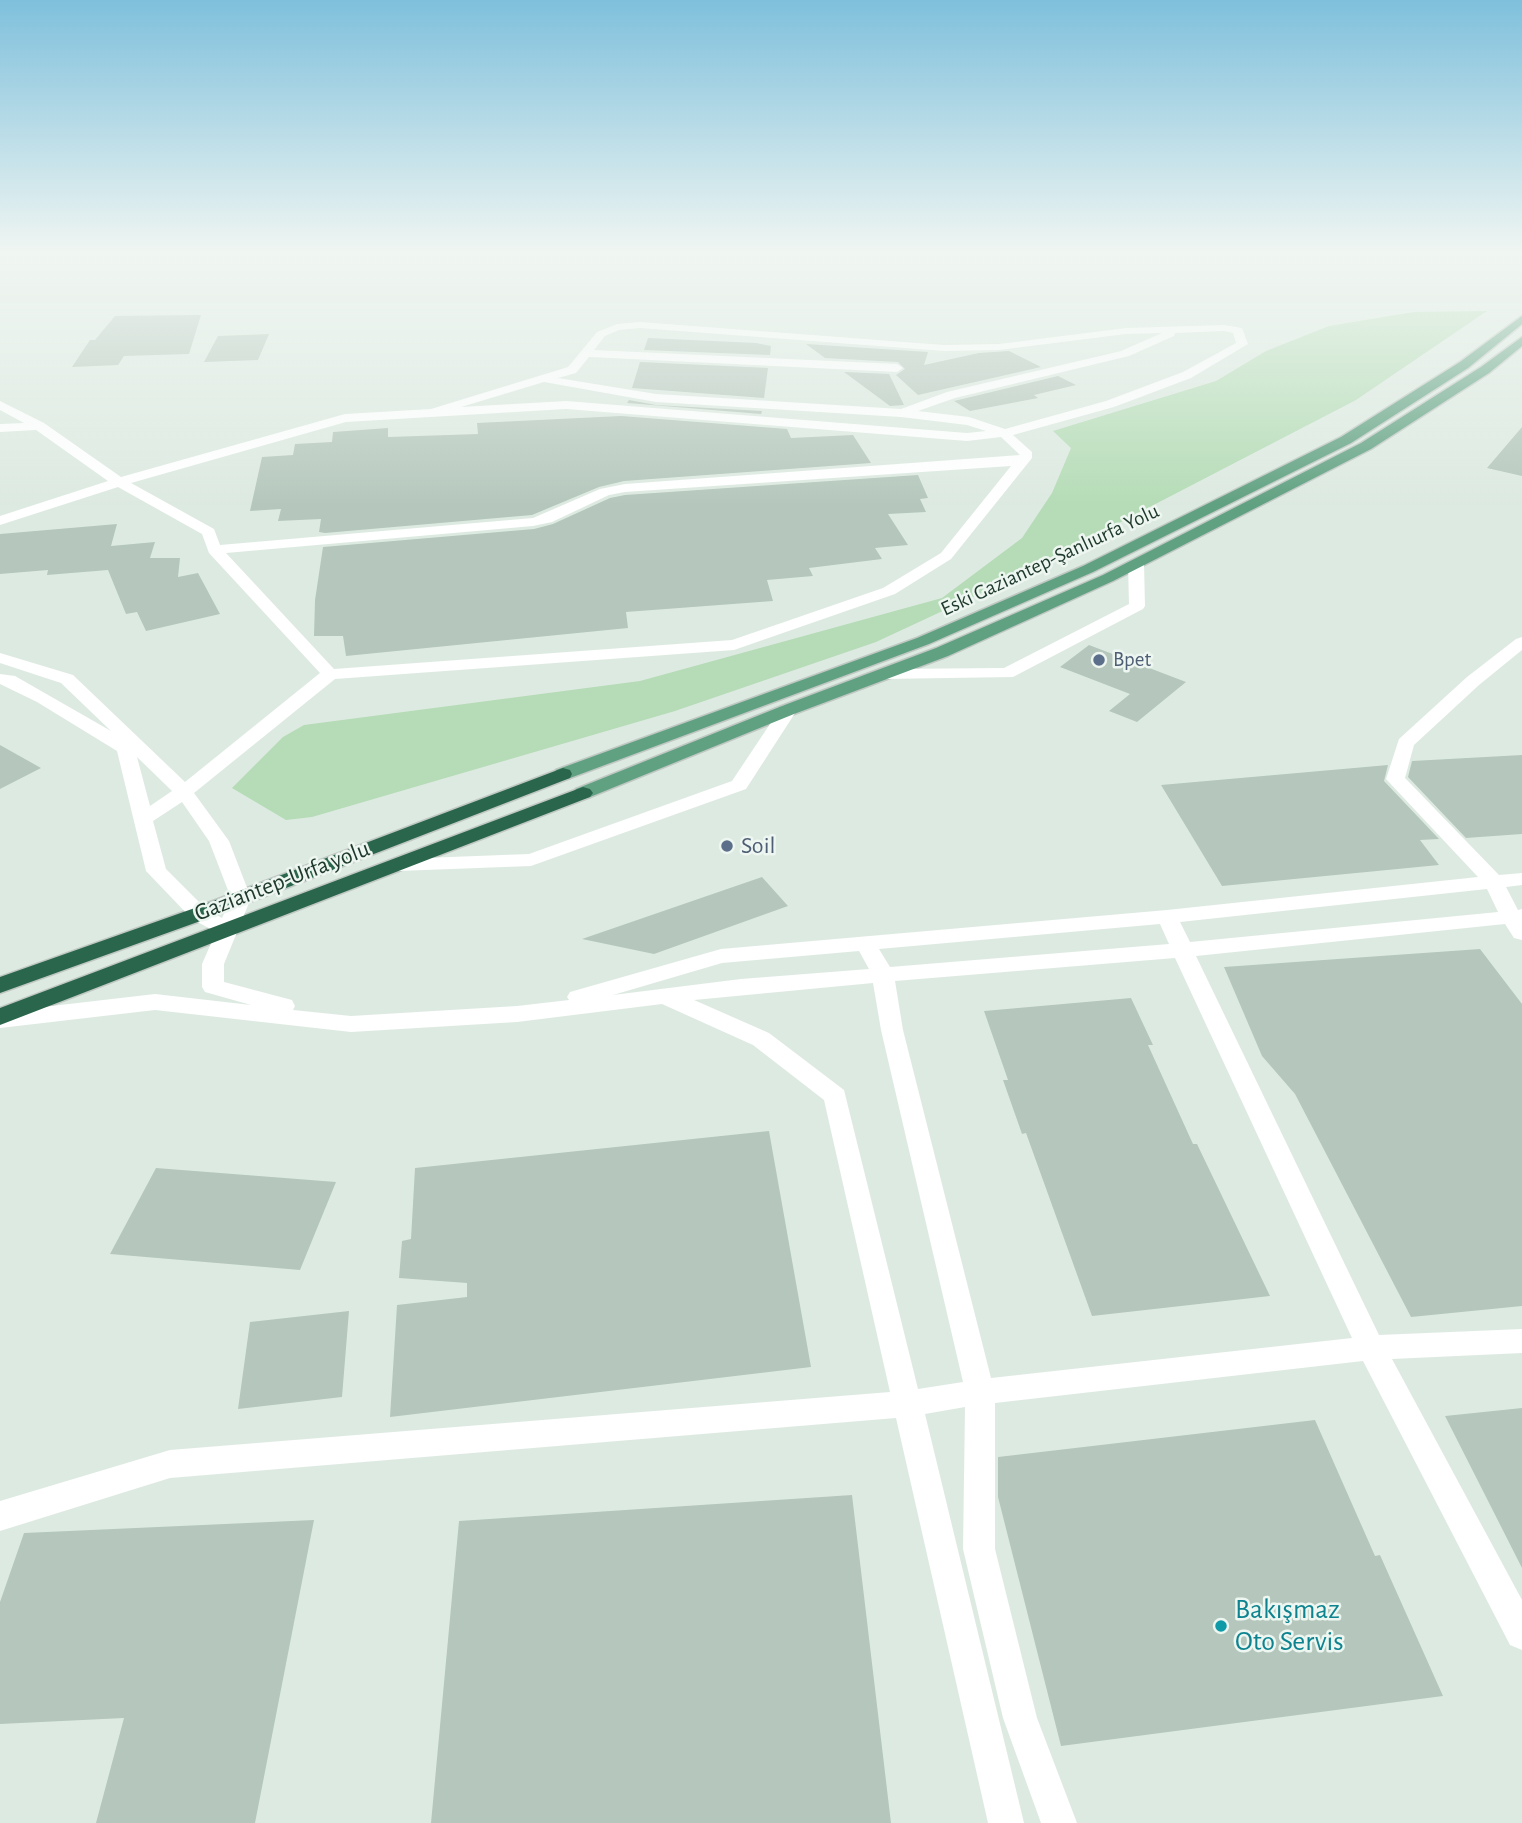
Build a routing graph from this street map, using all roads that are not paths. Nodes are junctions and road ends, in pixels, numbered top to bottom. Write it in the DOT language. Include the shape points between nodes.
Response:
graph roads {
  1 [pos="600,335"];
  2 [pos="773,335"];
  3 [pos="1094,335"];
  4 [pos="1169,335"];
  5 [pos="1239,335"];
  6 [pos="1502,335"];
  7 [pos="1522,340"];
  8 [pos="586,353"];
  9 [pos="897,368"];
  10 [pos="965,379"];
  11 [pos="547,380"];
  12 [pos="982,388"];
  13 [pos="0,404"];
  14 [pos="436,411"];
  15 [pos="901,413"];
  16 [pos="38,426"];
  17 [pos="0,428"];
  18 [pos="1004,433"];
  19 [pos="1022,461"];
  20 [pos="119,482"];
  21 [pos="0,522"];
  22 [pos="215,550"];
  23 [pos="1136,564"];
  24 [pos="1522,642"];
  25 [pos="0,658"];
  26 [pos="330,674"];
  27 [pos="884,674"];
  28 [pos="0,679"];
  29 [pos="788,710"];
  30 [pos="563,774"];
  31 [pos="184,792"];
  32 [pos="583,793"];
  33 [pos="143,818"];
  34 [pos="398,865"];
  35 [pos="1522,879"];
  36 [pos="1493,881"];
  37 [pos="241,898"];
  38 [pos="199,914"];
  39 [pos="1167,917"];
  40 [pos="1518,922"];
  41 [pos="228,930"];
  42 [pos="864,942"];
  43 [pos="1180,950"];
  44 [pos="883,974"];
  45 [pos="0,985"];
  46 [pos="664,996"];
  47 [pos="517,1014"];
  48 [pos="0,1018"];
  49 [pos="351,1024"];
  50 [pos="1522,1341"];
  51 [pos="1371,1348"];
  52 [pos="980,1392"];
  53 [pos="908,1404"];
  54 [pos="0,1516"];
  55 [pos="1522,1633"];
  56 [pos="1006,1823"];
  57 [pos="1059,1823"];
  1 -- 8 [label="street"];
  2 -- 3 [label="street" via="944,348 999,347"];
  4 -- 12 [label="street" via="1125,354"];
  5 -- 18 [label="street" via="1242,344 1187,375 1110,404"];
  6 -- 30 [label="main road, Eski Gaziantep-Şanlıurfa Yolu" via="1464,365 1346,440 1087,569 923,641"];
  7 -- 23 [label="main road, Eski Gaziantep-Şanlıurfa Yolu" via="1485,370 1366,446"];
  8 -- 9 [label="street"];
  8 -- 11 [label="street" via="572,370"];
  10 -- 12 [label="street"];
  11 -- 14 [label="street"];
  11 -- 15 [label="street" via="656,398"];
  12 -- 15 [label="street"];
  13 -- 16 [label="street"];
  14 -- 18 [label="street" via="566,405 967,437"];
  14 -- 20 [label="street" via="345,418"];
  15 -- 18 [label="street" via="968,421"];
  16 -- 17 [label="street"];
  16 -- 20 [label="street"];
  18 -- 19 [label="street" via="1027,455"];
  19 -- 22 [label="street" via="625,488 533,522"];
  19 -- 26 [label="street" via="946,556 889,591 734,645"];
  20 -- 21 [label="street"];
  20 -- 22 [label="street" via="209,532"];
  22 -- 26 [label="street"];
  23 -- 27 [label="main road, Eski Gaziantep-Şanlıurfa Yolu"];
  23 -- 27 [label="street" via="1138,606 1007,673"];
  24 -- 36 [label="street" via="1405,743 1395,779"];
  25 -- 31 [label="street" via="67,679"];
  26 -- 31 [label="street"];
  27 -- 29 [label="main road, Eski Gaziantep-Şanlıurfa Yolu"];
  28 -- 33 [label="street" via="43,698 127,748"];
  29 -- 32 [label="main road, Eski Gaziantep-Şanlıurfa Yolu"];
  29 -- 34 [label="street" via="739,785 531,860"];
  30 -- 37 [label="highway, Gaziantep-Urfa yolu"];
  31 -- 33 [label="street"];
  31 -- 37 [label="street" via="219,841"];
  32 -- 34 [label="highway, Gaziantep-Urfa yolu"];
  33 -- 38 [label="street" via="156,871"];
  34 -- 41 [label="highway, Gaziantep-Urfa yolu"];
  35 -- 36 [label="street"];
  36 -- 39 [label="street"];
  36 -- 40 [label="street"];
  37 -- 38 [label="highway, Gaziantep-Urfa yolu"];
  37 -- 41 [label="street"];
  38 -- 41 [label="street"];
  38 -- 45 [label="highway, Gaziantep-Urfa yolu"];
  39 -- 42 [label="street"];
  39 -- 43 [label="street"];
  40 -- 43 [label="street"];
  41 -- 48 [label="highway, Gaziantep-Urfa yolu"];
  41 -- 49 [label="street" via="213,964 213,987"];
  42 -- 44 [label="street"];
  42 -- 47 [label="street" via="721,956"];
  43 -- 44 [label="street"];
  43 -- 51 [label="street"];
  44 -- 46 [label="street"];
  44 -- 52 [label="street" via="892,1030"];
  46 -- 47 [label="street"];
  46 -- 53 [label="street" via="761,1039 835,1096"];
  47 -- 49 [label="street"];
  48 -- 49 [label="street" via="155,1002"];
  50 -- 51 [label="street"];
  51 -- 52 [label="street"];
  51 -- 55 [label="street"];
  52 -- 53 [label="street"];
  52 -- 57 [label="street" via="979,1549 1020,1718"];
  53 -- 54 [label="street" via="170,1464"];
  53 -- 56 [label="street"];
}
